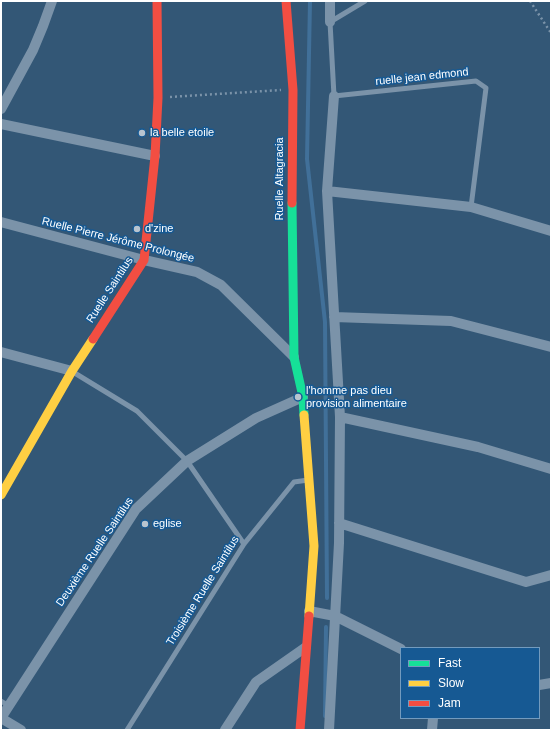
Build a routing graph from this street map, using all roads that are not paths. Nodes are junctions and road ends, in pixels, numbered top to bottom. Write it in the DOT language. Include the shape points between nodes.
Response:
graph roads {
  1 [pos="52,1"];
  2 [pos="157,1"];
  3 [pos="286,1"];
  4 [pos="330,1"];
  5 [pos="365,1"];
  6 [pos="330,22"];
  7 [pos="334,96"];
  8 [pos="1,109"];
  9 [pos="1,124"];
  10 [pos="155,156"];
  11 [pos="327,192"];
  12 [pos="470,207"];
  13 [pos="1,222"];
  14 [pos="551,231"];
  15 [pos="144,260"];
  16 [pos="334,317"];
  17 [pos="551,347"];
  18 [pos="1,352"];
  19 [pos="294,357"];
  20 [pos="72,371"];
  21 [pos="303,397"];
  22 [pos="340,418"];
  23 [pos="187,461"];
  24 [pos="551,469"];
  25 [pos="309,479"];
  26 [pos="4,483"];
  27 [pos="1,495"];
  28 [pos="339,523"];
  29 [pos="244,544"];
  30 [pos="551,575"];
  31 [pos="309,611"];
  32 [pos="335,616"];
  33 [pos="306,647"];
  34 [pos="400,648"];
  35 [pos="551,683"];
  36 [pos="540,685"];
  37 [pos="5,703"];
  38 [pos="1,718"];
  39 [pos="432,719"];
  40 [pos="21,730"];
  41 [pos="127,730"];
  42 [pos="225,730"];
  43 [pos="300,730"];
  44 [pos="329,730"];
  45 [pos="432,730"];
  1 -- 8 [label="street" via="33,50"];
  2 -- 10 [label="street, Ruelle Saintilus" via="158,98"];
  3 -- 19 [label="street, Ruelle Altagracia" via="293,90"];
  4 -- 6 [label="street"];
  5 -- 6 [label="lane"];
  6 -- 7 [label="lane"];
  7 -- 11 [label="street"];
  7 -- 12 [label="lane, ruelle jean edmond" via="476,81 486,88"];
  9 -- 10 [label="street"];
  10 -- 15 [label="street, Ruelle Saintilus"];
  11 -- 12 [label="street"];
  11 -- 16 [label="street"];
  12 -- 14 [label="street"];
  13 -- 15 [label="street, Ruelle Pierre Jérôme Prolongée"];
  15 -- 19 [label="street, Ruelle Pierre Jérôme Prolongée" via="197,272 221,285"];
  15 -- 20 [label="street, Ruelle Saintilus"];
  16 -- 17 [label="street" via="451,321"];
  16 -- 22 [label="street"];
  18 -- 20 [label="street"];
  19 -- 21 [label="street, Ruelle Altagracia"];
  20 -- 23 [label="lane" via="137,411"];
  20 -- 26 [label="street, Ruelle Saintilus"];
  21 -- 23 [label="street, Deuxième Ruelle Saintilus" via="256,418"];
  21 -- 25 [label="street, Ruelle Altagracia"];
  22 -- 24 [label="street" via="478,447"];
  22 -- 28 [label="street"];
  23 -- 29 [label="lane"];
  23 -- 37 [label="street, Deuxième Ruelle Saintilus" via="136,509"];
  25 -- 29 [label="lane, Troisième Ruelle Saintilus" via="294,482"];
  25 -- 31 [label="street, Ruelle Altagracia" via="314,546"];
  26 -- 27 [label="street, Ruelle Saintilus"];
  28 -- 30 [label="street" via="526,582"];
  28 -- 32 [label="street"];
  29 -- 41 [label="lane, Troisième Ruelle Saintilus"];
  31 -- 32 [label="street"];
  31 -- 33 [label="street, Ruelle Altagracia"];
  32 -- 34 [label="street"];
  32 -- 44 [label="street"];
  33 -- 42 [label="street" via="256,682"];
  33 -- 43 [label="street, Ruelle Altagracia"];
  35 -- 36 [label="street"];
  37 -- 38 [label="street, Deuxième Ruelle Saintilus"];
  38 -- 40 [label="street"];
  39 -- 45 [label="street"];
}
